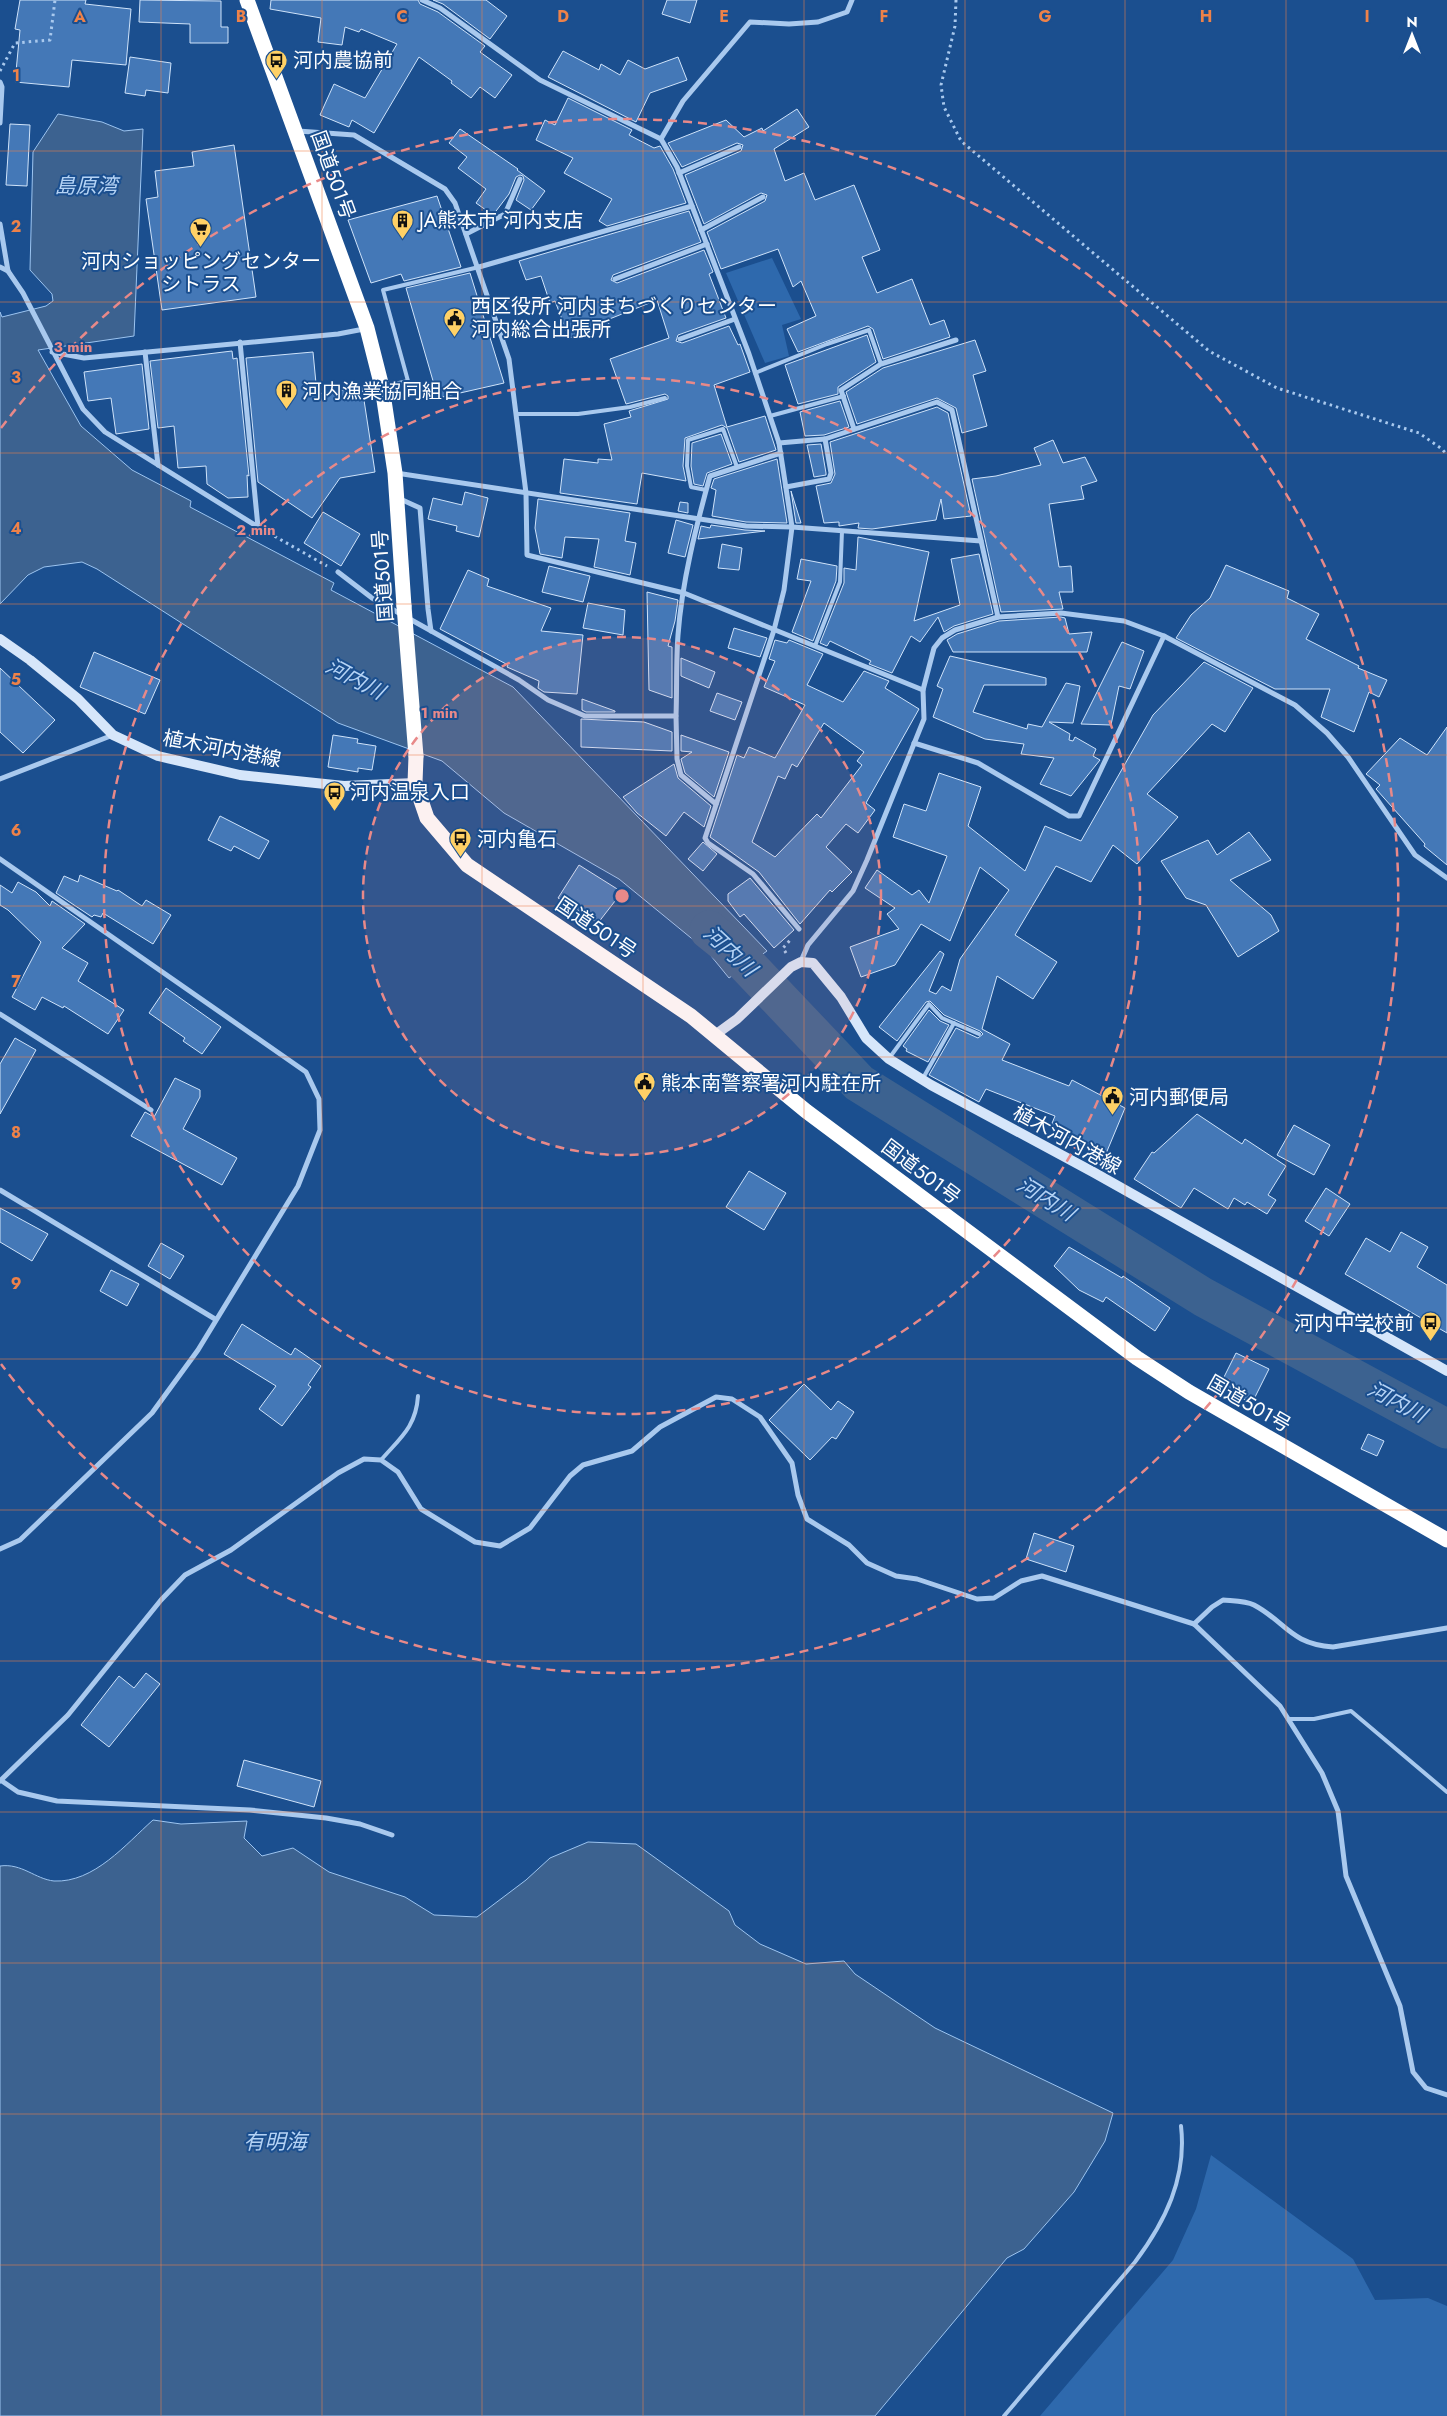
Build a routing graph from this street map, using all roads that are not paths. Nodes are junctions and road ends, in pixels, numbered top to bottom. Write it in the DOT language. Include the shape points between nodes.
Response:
graph roads {
  1 [pos="247,0"];
  2 [pos="422,0"];
  3 [pos="852,0"];
  4 [pos="0,82"];
  5 [pos="0,122"];
  6 [pos="295,131"];
  7 [pos="660,139"];
  8 [pos="739,147"];
  9 [pos="679,173"];
  10 [pos="520,179"];
  11 [pos="763,198"];
  12 [pos="692,206"];
  13 [pos="0,224"];
  14 [pos="701,230"];
  15 [pos="466,234"];
  16 [pos="707,244"];
  17 [pos="0,267"];
  18 [pos="479,268"];
  19 [pos="8,271"];
  20 [pos="615,279"];
  21 [pos="735,319"];
  22 [pos="367,328"];
  23 [pos="680,338"];
  24 [pos="956,340"];
  25 [pos="240,342"];
  26 [pos="52,352"];
  27 [pos="145,352"];
  28 [pos="881,364"];
  29 [pos="755,373"];
  30 [pos="382,387"];
  31 [pos="844,396"];
  32 [pos="665,398"];
  33 [pos="516,414"];
  34 [pos="770,416"];
  35 [pos="854,429"];
  36 [pos="825,439"];
  37 [pos="779,443"];
  38 [pos="781,453"];
  39 [pos="158,465"];
  40 [pos="737,467"];
  41 [pos="395,473"];
  42 [pos="786,488"];
  43 [pos="706,490"];
  44 [pos="526,493"];
  45 [pos="398,498"];
  46 [pos="698,520"];
  47 [pos="792,527"];
  48 [pos="842,530"];
  49 [pos="981,541"];
  50 [pos="338,572"];
  51 [pos="684,593"];
  52 [pos="998,617"];
  53 [pos="774,630"];
  54 [pos="431,631"];
  55 [pos="1164,636"];
  56 [pos="0,639"];
  57 [pos="815,646"];
  58 [pos="923,690"];
  59 [pos="676,716"];
  60 [pos="113,735"];
  61 [pos="914,743"];
  62 [pos="0,779"];
  63 [pos="415,783"];
  64 [pos="716,804"];
  65 [pos="0,859"];
  66 [pos="1447,878"];
  67 [pos="799,929"];
  68 [pos="801,962"];
  69 [pos="0,1014"];
  70 [pos="954,1023"];
  71 [pos="979,1034"];
  72 [pos="715,1036"];
  73 [pos="889,1059"];
  74 [pos="922,1080"];
  75 [pos="150,1110"];
  76 [pos="0,1190"];
  77 [pos="215,1319"];
  78 [pos="1447,1371"];
  79 [pos="418,1396"];
  80 [pos="380,1460"];
  81 [pos="1447,1540"];
  82 [pos="0,1549"];
  83 [pos="1194,1624"];
  84 [pos="1447,1628"];
  85 [pos="1288,1719"];
  86 [pos="1,1781"];
  87 [pos="1447,1792"];
  88 [pos="392,1835"];
  89 [pos="1447,2095"];
  90 [pos="1181,2126"];
  91 [pos="1004,2416"];
  1 -- 6 [label="highway, 国道501号"];
  2 -- 7 [label="street" via="440,8 540,80"];
  3 -- 7 [label="street" via="848,12 818,22 750,22 683,100"];
  4 -- 5 [label="street"];
  6 -- 15 [label="street" via="354,135 445,189 455,203"];
  6 -- 22 [label="highway, 国道501号"];
  7 -- 9 [label="street"];
  8 -- 9 [label="street"];
  9 -- 12 [label="street"];
  10 -- 15 [label="street" via="505,214"];
  11 -- 14 [label="street"];
  12 -- 14 [label="street"];
  12 -- 18 [label="street"];
  13 -- 19 [label="street"];
  14 -- 16 [label="street"];
  15 -- 18 [label="street"];
  16 -- 20 [label="street"];
  16 -- 21 [label="street"];
  17 -- 19 [label="street"];
  18 -- 30 [label="lane" via="383,290 408,381"];
  18 -- 33 [label="street" via="509,359"];
  19 -- 26 [label="street" via="23,293"];
  21 -- 23 [label="street"];
  21 -- 29 [label="street"];
  22 -- 25 [label="street" via="338,334"];
  22 -- 30 [label="highway, 国道501号"];
  24 -- 28 [label="street"];
  25 -- 27 [label="street"];
  25 -- 39 [label="street" via="258,527"];
  26 -- 27 [label="street" via="84,358"];
  26 -- 39 [label="street" via="83,409 105,432"];
  27 -- 39 [label="street"];
  28 -- 29 [label="lane" via="869,330"];
  28 -- 31 [label="street" via="841,390"];
  29 -- 34 [label="street"];
  30 -- 41 [label="highway, 国道501号"];
  31 -- 34 [label="lane"];
  31 -- 35 [label="street"];
  32 -- 33 [label="lane" via="630,407 578,414"];
  33 -- 44 [label="street"];
  34 -- 37 [label="street"];
  35 -- 36 [label="street"];
  35 -- 49 [label="street" via="937,402 952,410"];
  36 -- 37 [label="street"];
  36 -- 42 [label="street" via="829,479"];
  37 -- 38 [label="street"];
  38 -- 40 [label="street"];
  38 -- 42 [label="street"];
  40 -- 43 [label="street" via="710,476"];
  40 -- 43 [label="lane" via="723,429 688,440 687,466 692,487"];
  41 -- 44 [label="street"];
  41 -- 45 [label="highway, 国道501号"];
  42 -- 47 [label="street"];
  43 -- 46 [label="street"];
  44 -- 46 [label="street"];
  44 -- 51 [label="street" via="527,555"];
  45 -- 54 [label="street" via="420,508"];
  45 -- 63 [label="highway, 国道501号, bridge" via="416,756"];
  46 -- 47 [label="street"];
  46 -- 51 [label="street"];
  47 -- 48 [label="street"];
  47 -- 53 [label="street" via="784,590"];
  48 -- 49 [label="street"];
  48 -- 57 [label="lane" via="840,582"];
  49 -- 52 [label="street"];
  50 -- 54 [label="street" via="372,598"];
  51 -- 53 [label="street"];
  51 -- 59 [label="street" via="678,634"];
  52 -- 55 [label="street" via="1061,613 1124,621"];
  52 -- 58 [label="street" via="955,630 942,638 934,648"];
  53 -- 57 [label="street"];
  53 -- 64 [label="street"];
  54 -- 59 [label="street" via="548,700 585,716"];
  55 -- 61 [label="street" via="1079,816 1069,816 978,764"];
  55 -- 66 [label="street" via="1295,705 1348,757 1415,855"];
  56 -- 60 [label="main road, 植木河内港線" via="78,699"];
  57 -- 58 [label="street"];
  58 -- 61 [label="street" via="924,719"];
  59 -- 64 [label="street" via="681,775"];
  60 -- 62 [label="street"];
  60 -- 63 [label="main road, 植木河内港線" via="158,756 240,775 344,786"];
  61 -- 68 [label="street" via="853,891 808,945"];
  63 -- 72 [label="highway, 国道501号" via="427,818 467,865"];
  64 -- 67 [label="street" via="705,838 708,843 753,874"];
  65 -- 77 [label="street" via="306,1072 319,1099 320,1130 298,1186"];
  68 -- 72 [label="main road" via="791,967"];
  68 -- 73 [label="main road, 植木河内港線" via="813,963 841,997 866,1038"];
  69 -- 75 [label="street"];
  70 -- 71 [label="lane"];
  70 -- 73 [label="lane" via="942,1018 929,1004"];
  70 -- 74 [label="lane"];
  72 -- 81 [label="highway, 国道501号" via="806,1110 1137,1358 1198,1397"];
  73 -- 74 [label="main road, 植木河内港線"];
  74 -- 78 [label="main road, 植木河内港線"];
  76 -- 77 [label="street"];
  77 -- 82 [label="street" via="198,1350 152,1413 20,1540"];
  79 -- 80 [label="lane" via="417,1412 409,1430"];
  80 -- 83 [label="street" via="398,1472 420,1509 475,1542 500,1546 530,1528 570,1476 583,1465 632,1451 660,1427 716,1397 732,1399 760,1417 792,1463 807,1519 849,1545 867,1563 896,1576 917,1579 978,1599 994,1598 1021,1581 1042,1576"];
  80 -- 86 [label="street" via="364,1459 338,1473 231,1550 185,1575 160,1600 68,1715"];
  83 -- 84 [label="street" via="1223,1600 1253,1604 1314,1646 1333,1647"];
  83 -- 85 [label="street" via="1280,1706"];
  85 -- 87 [label="lane" via="1314,1719 1350,1711"];
  85 -- 89 [label="street" via="1322,1773 1338,1811 1346,1876 1400,2006 1413,2072 1426,2088"];
  86 -- 88 [label="street" via="18,1792 57,1801 250,1810 326,1818 360,1824"];
  90 -- 91 [label="lane" via="1183,2140 1178,2176 1165,2218 1153,2237"];
}
